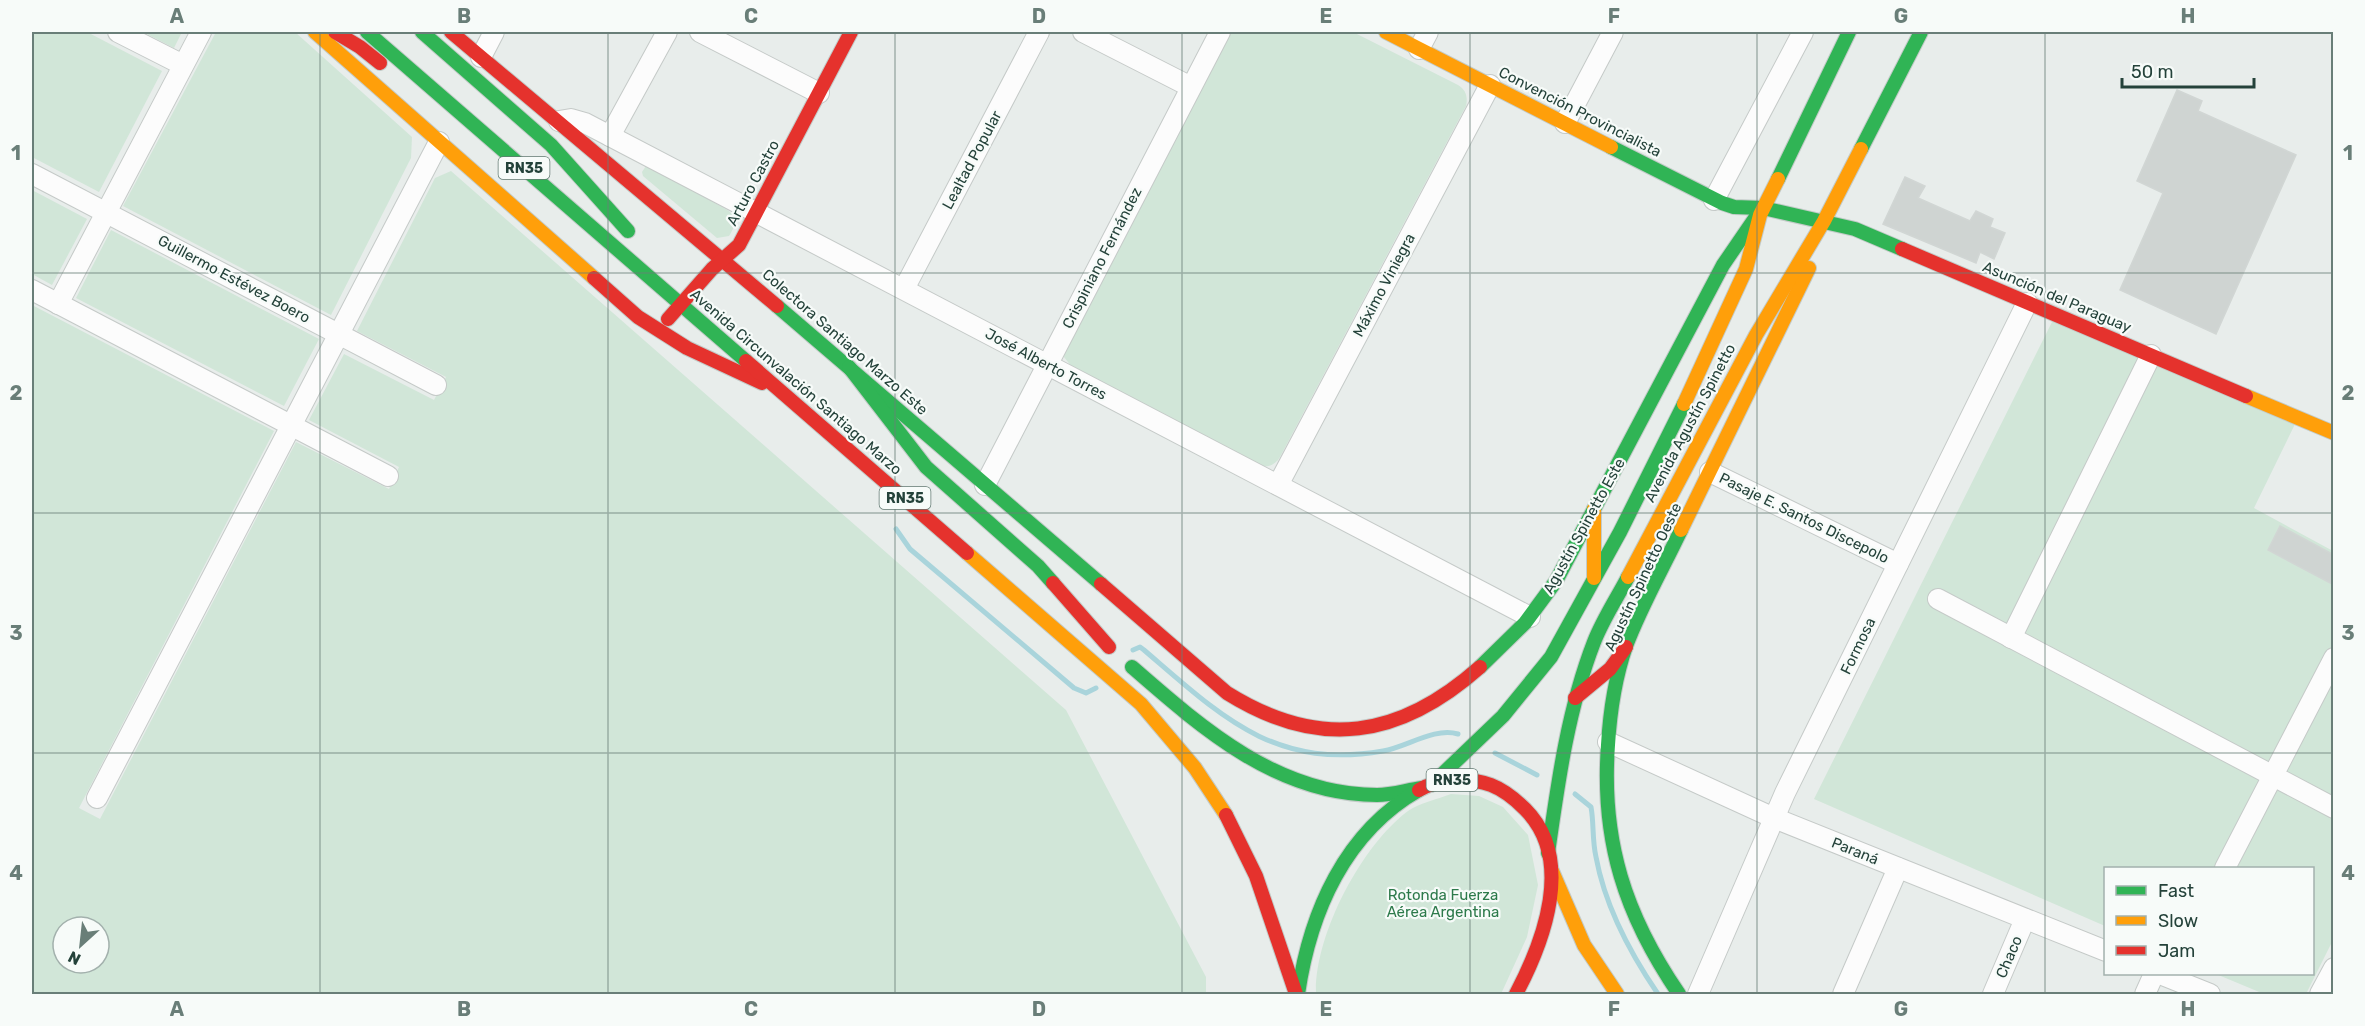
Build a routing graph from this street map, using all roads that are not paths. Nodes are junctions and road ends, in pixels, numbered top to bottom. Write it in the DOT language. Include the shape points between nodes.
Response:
graph roads {
  1 [pos="118,32"];
  2 [pos="201,32"];
  3 [pos="315,32"];
  4 [pos="335,32"];
  5 [pos="367,32"];
  6 [pos="422,32"];
  7 [pos="452,32"];
  8 [pos="494,32"];
  9 [pos="668,32"];
  10 [pos="700,32"];
  11 [pos="851,32"];
  12 [pos="1039,32"];
  13 [pos="1083,32"];
  14 [pos="1220,32"];
  15 [pos="1386,32"];
  16 [pos="1613,32"];
  17 [pos="1803,32"];
  18 [pos="1849,32"];
  19 [pos="1921,32"];
  20 [pos="1424,40"];
  21 [pos="481,57"];
  22 [pos="183,65"];
  23 [pos="392,73"];
  24 [pos="1491,85"];
  25 [pos="1191,87"];
  26 [pos="819,93"];
  27 [pos="559,122"];
  28 [pos="1565,123"];
  29 [pos="610,136"];
  30 [pos="439,142"];
  31 [pos="540,154"];
  32 [pos="489,157"];
  33 [pos="32,174"];
  34 [pos="1714,200"];
  35 [pos="1763,208"];
  36 [pos="757,212"];
  37 [pos="106,213"];
  38 [pos="1824,221"];
  39 [pos="588,224"];
  40 [pos="724,260"];
  41 [pos="904,289"];
  42 [pos="32,290"];
  43 [pos="2027,303"];
  44 [pos="58,304"];
  45 [pos="681,304"];
  46 [pos="658,330"];
  47 [pos="339,334"];
  48 [pos="2151,355"];
  49 [pos="1047,364"];
  50 [pos="849,367"];
  51 [pos="436,385"];
  52 [pos="784,393"];
  53 [pos="291,425"];
  54 [pos="2334,433"];
  55 [pos="1710,472"];
  56 [pos="388,476"];
  57 [pos="985,485"];
  58 [pos="1278,485"];
  59 [pos="1594,510"];
  60 [pos="1898,564"];
  61 [pos="1592,584"];
  62 [pos="1037,585"];
  63 [pos="1938,599"];
  64 [pos="1530,617"];
  65 [pos="2011,638"];
  66 [pos="1626,647"];
  67 [pos="1117,654"];
  68 [pos="2334,658"];
  69 [pos="1213,682"];
  70 [pos="1575,698"];
  71 [pos="1608,742"];
  72 [pos="2273,776"];
  73 [pos="1426,787"];
  74 [pos="97,798"];
  75 [pos="2334,808"];
  76 [pos="1774,818"];
  77 [pos="1549,859"];
  78 [pos="2226,867"];
  79 [pos="1898,868"];
  80 [pos="2025,919"];
  81 [pos="2104,950"];
  82 [pos="2154,975"];
  83 [pos="2162,975"];
  84 [pos="1297,994"];
  85 [pos="1516,994"];
  86 [pos="1617,994"];
  87 [pos="1679,994"];
  88 [pos="1698,994"];
  89 [pos="1843,994"];
  90 [pos="1993,994"];
  91 [pos="2145,994"];
  92 [pos="2210,994"];
  1 -- 22 [label="street"];
  2 -- 22 [label="street"];
  3 -- 30 [label="main road"];
  4 -- 23 [label="main road"];
  5 -- 39 [label="main road, Avenida Circunvalación Santiago Marzo / RN35"];
  6 -- 31 [label="main road, RN35" via="545,140 632,234"];
  7 -- 21 [label="main road, Colectora Santiago Marzo Este"];
  8 -- 21 [label="street"];
  9 -- 29 [label="street"];
  10 -- 26 [label="street"];
  11 -- 26 [label="main road, Arturo Castro"];
  12 -- 41 [label="street, Lealtad Popular"];
  13 -- 25 [label="street"];
  14 -- 25 [label="street, Crispiniano Fernández"];
  15 -- 20 [label="main road, Convención Provincialista"];
  16 -- 28 [label="street"];
  17 -- 34 [label="street"];
  18 -- 35 [label="main road, Avenida Agustín Spinetto"];
  19 -- 38 [label="main road, Avenida Agustín Spinetto"];
  20 -- 24 [label="main road, Convención Provincialista"];
  21 -- 27 [label="main road, Colectora Santiago Marzo Este"];
  22 -- 37 [label="street"];
  24 -- 28 [label="main road, Convención Provincialista"];
  24 -- 58 [label="street, Máximo Viniegra"];
  25 -- 49 [label="street, Crispiniano Fernández"];
  26 -- 36 [label="main road, Arturo Castro"];
  27 -- 29 [label="street, José Alberto Torres" via="576,119"];
  27 -- 40 [label="main road, Colectora Santiago Marzo Este"];
  28 -- 34 [label="main road, Convención Provincialista"];
  29 -- 36 [label="street, José Alberto Torres"];
  30 -- 46 [label="main road" via="620,303"];
  30 -- 47 [label="street"];
  32 -- 39 [label="main road"];
  33 -- 37 [label="street, Guillermo Estévez Boero"];
  34 -- 35 [label="main road, Convención Provincialista" via="1734,207"];
  35 -- 38 [label="main road, Asunción del Paraguay"];
  35 -- 59 [label="main road, Agustín Spinetto Este" via="1723,265"];
  35 -- 61 [label="main road, Avenida Agustín Spinetto" via="1734,297 1637,500"];
  36 -- 40 [label="main road, Arturo Castro" via="737,248"];
  36 -- 41 [label="street, José Alberto Torres"];
  37 -- 44 [label="street"];
  37 -- 47 [label="street, Guillermo Estévez Boero"];
  38 -- 43 [label="main road, Asunción del Paraguay" via="1855,229"];
  38 -- 55 [label="main road, Agustín Spinetto Oeste" via="1804,280"];
  38 -- 70 [label="main road, Avenida Agustín Spinetto" via="1756,335 1604,620"];
  39 -- 45 [label="main road, Avenida Circunvalación Santiago Marzo / RN35"];
  40 -- 45 [label="main road, Arturo Castro"];
  40 -- 50 [label="main road, Colectora Santiago Marzo Este"];
  41 -- 49 [label="street, José Alberto Torres"];
  42 -- 44 [label="street"];
  43 -- 48 [label="main road, Asunción del Paraguay"];
  43 -- 60 [label="street, Formosa"];
  44 -- 53 [label="street"];
  45 -- 46 [label="main road, Arturo Castro"];
  45 -- 52 [label="main road, Avenida Circunvalación Santiago Marzo / RN35"];
  46 -- 52 [label="main road" via="697,353"];
  47 -- 51 [label="street, Guillermo Estévez Boero"];
  47 -- 53 [label="street"];
  48 -- 54 [label="main road, Asunción del Paraguay"];
  48 -- 65 [label="street"];
  49 -- 57 [label="street, Crispiniano Fernández"];
  49 -- 58 [label="street, José Alberto Torres"];
  50 -- 57 [label="main road, Colectora Santiago Marzo Este"];
  50 -- 67 [label="main road" via="926,467 1038,566"];
  52 -- 84 [label="main road, Avenida Circunvalación Santiago Marzo / RN35" via="1128,692 1166,731 1210,790 1238,837"];
  53 -- 56 [label="street"];
  53 -- 74 [label="street"];
  55 -- 60 [label="street, Pasaje E. Santos Discepolo"];
  55 -- 66 [label="main road, Agustín Spinetto Oeste"];
  57 -- 69 [label="main road, Colectora Santiago Marzo Este"];
  58 -- 64 [label="street, José Alberto Torres"];
  59 -- 61 [label="main road" via="1596,567"];
  59 -- 64 [label="main road, Agustín Spinetto Este" via="1556,581"];
  60 -- 76 [label="street, Formosa"];
  61 -- 73 [label="main road, Avenida Agustín Spinetto" via="1555,651 1517,702"];
  62 -- 67 [label="main road, RN35"];
  63 -- 65 [label="street"];
  64 -- 69 [label="main road, Agustín Spinetto Este" via="1452,691 1408,716 1375,726 1324,729 1290,724 1242,704"];
  65 -- 72 [label="street"];
  66 -- 70 [label="main road" via="1610,669"];
  66 -- 71 [label="main road, Agustín Spinetto Oeste" via="1613,695"];
  67 -- 73 [label="main road, RN35" via="1212,734 1284,777 1318,789 1353,795 1389,795"];
  68 -- 72 [label="street"];
  70 -- 77 [label="main road, Avenida Agustín Spinetto" via="1560,768"];
  71 -- 76 [label="street, Paraná"];
  71 -- 87 [label="main road, Agustín Spinetto Oeste" via="1606,800 1618,867 1649,944"];
  72 -- 75 [label="street"];
  72 -- 78 [label="street"];
  73 -- 77 [label="main road, RN35" via="1448,780 1467,780 1503,791 1533,817 1543,834"];
  73 -- 84 [label="main road, RN35" via="1380,817 1341,866 1309,939"];
  76 -- 79 [label="street, Paraná"];
  76 -- 88 [label="street, Formosa"];
  77 -- 85 [label="main road, RN35" via="1550,897 1543,929 1529,971"];
  77 -- 86 [label="main road" via="1584,945"];
  79 -- 80 [label="street, Paraná"];
  79 -- 89 [label="street"];
  80 -- 81 [label="street, Paraná"];
  80 -- 90 [label="street, Chaco"];
  82 -- 91 [label="street"];
  83 -- 92 [label="street"];
}
